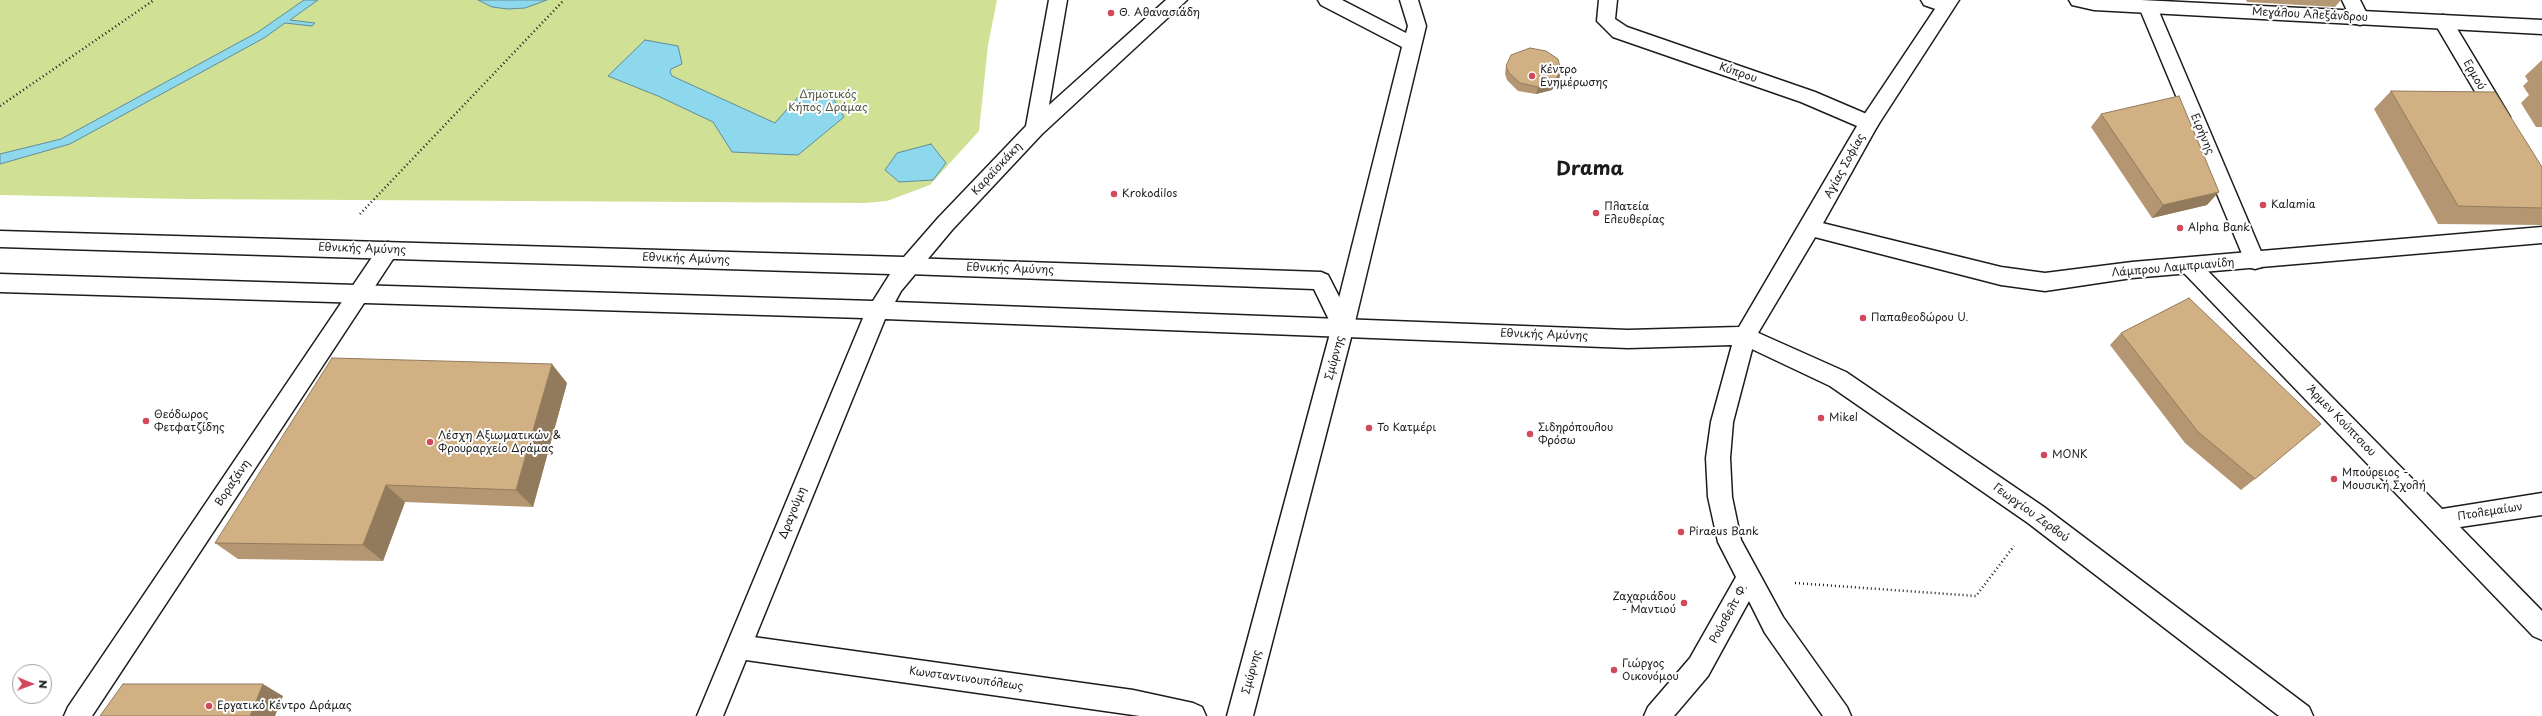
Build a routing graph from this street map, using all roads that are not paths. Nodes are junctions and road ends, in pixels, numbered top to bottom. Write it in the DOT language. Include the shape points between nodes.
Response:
graph roads {
  1 [pos="1058,0"];
  2 [pos="1178,0"];
  3 [pos="1327,0"];
  4 [pos="1409,0"];
  5 [pos="1608,0"];
  6 [pos="2078,0"];
  7 [pos="2351,0"];
  8 [pos="1941,2"];
  9 [pos="2148,7"];
  10 [pos="2360,18"];
  11 [pos="2443,22"];
  12 [pos="2542,27"];
  13 [pos="1412,44"];
  14 [pos="1869,123"];
  15 [pos="1035,129"];
  16 [pos="2510,136"];
  17 [pos="1810,228"];
  18 [pos="2542,235"];
  19 [pos="0,239"];
  20 [pos="388,250"];
  21 [pos="2255,261"];
  22 [pos="908,266"];
  23 [pos="2190,266"];
  24 [pos="0,283"];
  25 [pos="360,293"];
  26 [pos="877,310"];
  27 [pos="1343,326"];
  28 [pos="1745,336"];
  29 [pos="2542,504"];
  30 [pos="2438,520"];
  31 [pos="1748,579"];
  32 [pos="2542,628"];
  33 [pos="738,647"];
  34 [pos="77,716"];
  35 [pos="710,716"];
  36 [pos="1193,716"];
  37 [pos="1240,716"];
  38 [pos="1657,716"];
  39 [pos="1838,716"];
  40 [pos="2300,716"];
  1 -- 15 [label="street"];
  2 -- 15 [label="street"];
  3 -- 13 [label="street"];
  4 -- 13 [label="street, Σμύρνης" via="1417,26"];
  5 -- 14 [label="street, Κύπρου" via="1608,24 1620,32 1808,97"];
  6 -- 9 [label="street, Μεγάλου Αλεξάνδρου" via="2094,4"];
  7 -- 10 [label="street"];
  8 -- 14 [label="street, Αγίας Σοφίας"];
  9 -- 10 [label="street, Μεγάλου Αλεξάνδρου"];
  9 -- 21 [label="street, Ειρήνης"];
  10 -- 11 [label="street, Μεγάλου Αλεξάνδρου"];
  11 -- 12 [label="street, Μεγάλου Αλεξάνδρου"];
  11 -- 16 [label="street, Ερμού"];
  13 -- 27 [label="street, Σμύρνης"];
  14 -- 17 [label="street, Αγίας Σοφίας"];
  15 -- 22 [label="street, Καραϊσκάκη"];
  17 -- 23 [label="street, Λάμπρου Λαμπριανίδη" via="2034,282 2055,282 2132,270"];
  17 -- 28 [label="street, Αγίας Σοφίας"];
  18 -- 21 [label="street, Λάμπρου Λαμπριανίδη"];
  19 -- 20 [label="street, Εθνικής Αμύνης"];
  20 -- 22 [label="street, Εθνικής Αμύνης"];
  20 -- 25 [label="street, Βοραζάνη"];
  21 -- 23 [label="street, Λάμπρου Λαμπριανίδη"];
  22 -- 26 [label="street, Καραϊσκάκη"];
  22 -- 27 [label="street, Εθνικής Αμύνης" via="1321,281"];
  23 -- 30 [label="street, Άρμεν Κούπτσιου"];
  24 -- 25 [label="street, Εθνικής Αμύνης"];
  25 -- 26 [label="street, Εθνικής Αμύνης"];
  25 -- 34 [label="street, Βοραζάνη"];
  26 -- 27 [label="street, Εθνικής Αμύνης"];
  26 -- 33 [label="street, Δραγούμη"];
  27 -- 28 [label="street, Εθνικής Αμύνης" via="1628,339"];
  27 -- 37 [label="street, Σμύρνης"];
  28 -- 31 [label="street, Ρούσβελτ Φ." via="1722,422 1718,458 1720,497 1730,542"];
  28 -- 40 [label="street, Γεωργίου Ζερβού" via="1838,379 2036,515"];
  29 -- 30 [label="street, Πτολεμαίων"];
  30 -- 32 [label="street, Άρμεν Κούπτσιου"];
  31 -- 38 [label="street, Ρούσβελτ Φ." via="1699,667"];
  31 -- 39 [label="street" via="1795,657"];
  33 -- 35 [label="street, Δραγούμη"];
  33 -- 36 [label="street, Κωνσταντινουπόλεως" via="1133,702"];
}
